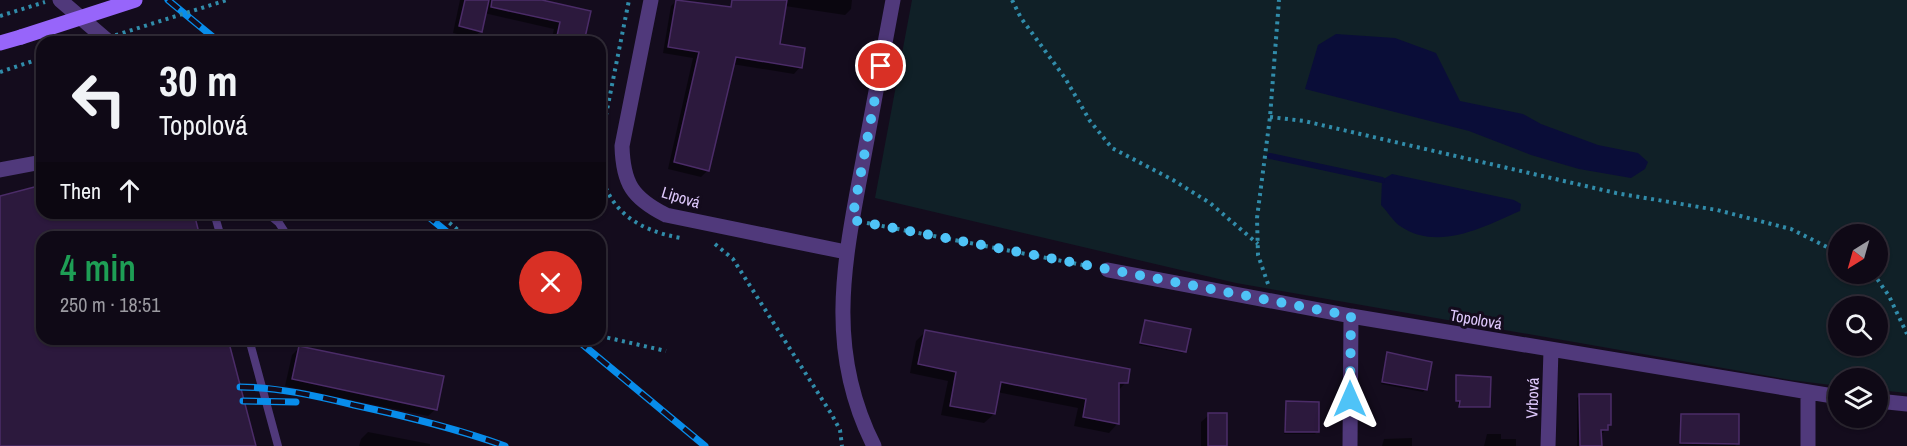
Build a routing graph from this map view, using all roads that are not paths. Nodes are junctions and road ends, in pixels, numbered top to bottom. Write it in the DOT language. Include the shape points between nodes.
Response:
graph roads {
  1 [pos="60,0"];
  2 [pos="135,0"];
  3 [pos="651,0"];
  4 [pos="893,0"];
  5 [pos="102,36"];
  6 [pos="0,43"];
  7 [pos="36,163"];
  8 [pos="0,170"];
  9 [pos="274,219"];
  10 [pos="284,231"];
  11 [pos="846,252"];
  12 [pos="1108,270"];
  13 [pos="1351,316"];
  14 [pos="251,345"];
  15 [pos="1551,350"];
  16 [pos="1808,394"];
  17 [pos="1828,396"];
  18 [pos="1888,402"];
  19 [pos="1907,404"];
  20 [pos="278,446"];
  21 [pos="874,446"];
  22 [pos="1350,446"];
  23 [pos="1548,446"];
  24 [pos="1808,446"];
  1 -- 5 [label="street"];
  2 -- 6 [label="main road, bridge"];
  3 -- 11 [label="street, Lipová" via="622,146 622,166 630,188 650,207 666,215"];
  4 -- 11 [label="street"];
  7 -- 8 [label="street"];
  9 -- 10 [label="lane"];
  11 -- 21 [label="street" via="842,296 844,347 859,411"];
  12 -- 13 [label="street, Topolová"];
  13 -- 15 [label="street, Topolová"];
  13 -- 22 [label="street"];
  14 -- 20 [label="lane"];
  15 -- 16 [label="street, Topolová"];
  15 -- 23 [label="street, Vrbová"];
  16 -- 17 [label="street, Topolová"];
  16 -- 24 [label="street"];
  18 -- 19 [label="street"];
}
